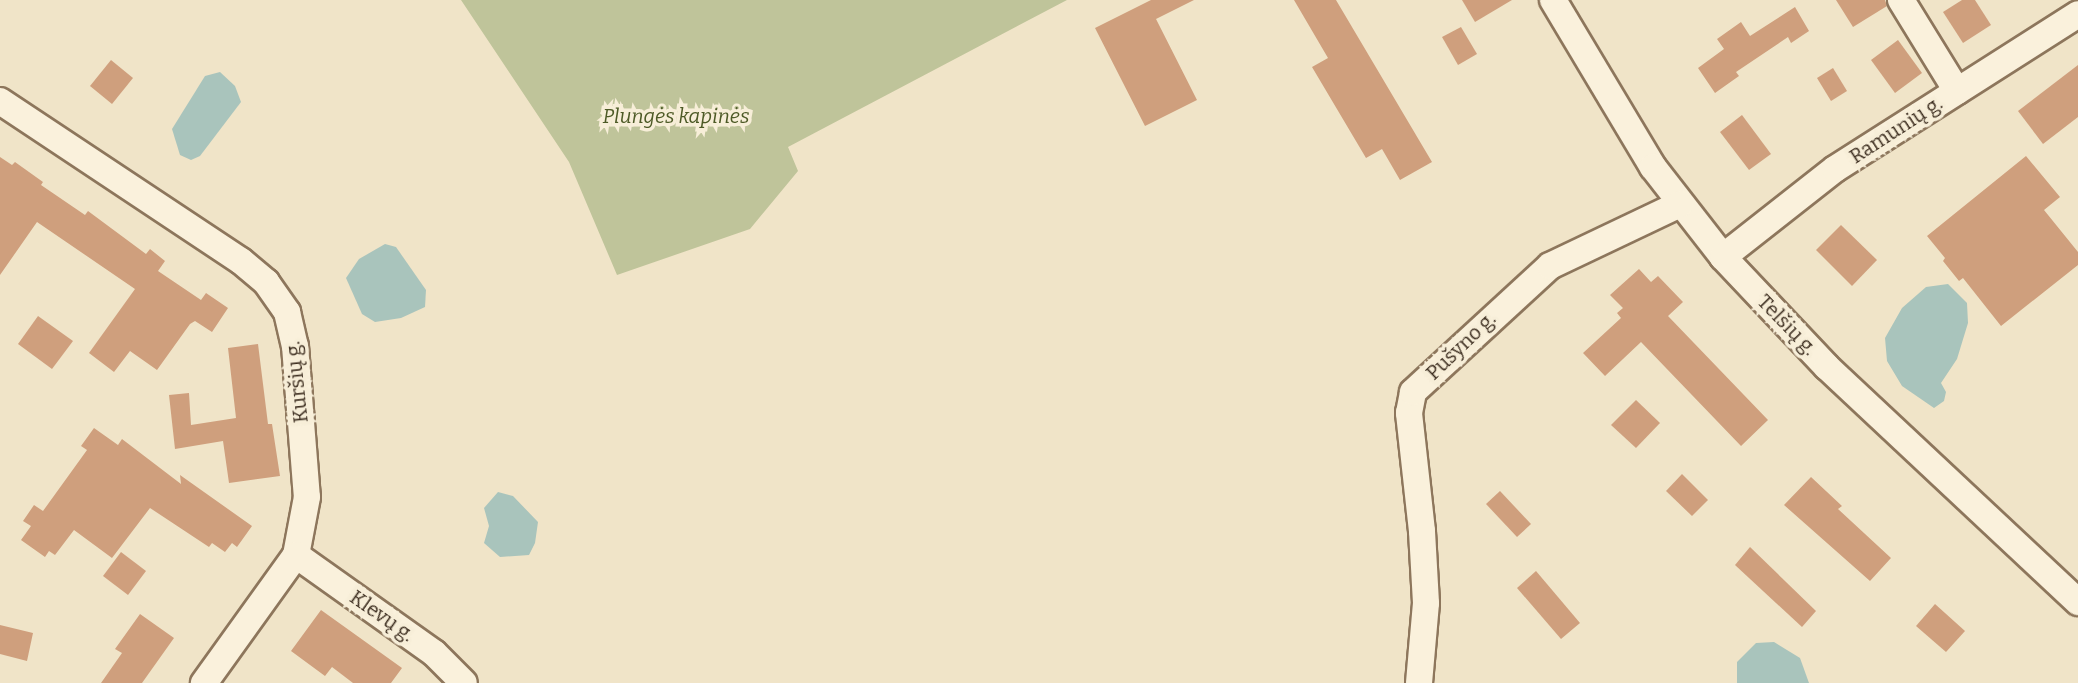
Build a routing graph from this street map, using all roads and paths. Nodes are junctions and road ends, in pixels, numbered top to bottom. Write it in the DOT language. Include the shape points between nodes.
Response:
graph roads {
  1 [pos="1553,0"];
  2 [pos="1901,0"];
  3 [pos="2078,14"];
  4 [pos="1957,91"];
  5 [pos="0,101"];
  6 [pos="1680,204"];
  7 [pos="1723,257"];
  8 [pos="296,555"];
  9 [pos="2078,602"];
  10 [pos="204,683"];
  11 [pos="464,683"];
  12 [pos="1419,683"];
  1 -- 6 [label="street, Telšių g."];
  2 -- 4 [label="street"];
  3 -- 4 [label="street, Ramunių g."];
  4 -- 7 [label="street, Ramunių g." via="1835,169"];
  5 -- 8 [label="street, Kuršių g." via="241,261 266,282 287,312 295,346 307,497"];
  6 -- 7 [label="street, Telšių g."];
  6 -- 12 [label="street, Pušyno g." via="1550,266 1413,392 1409,413 1426,603"];
  7 -- 9 [label="street, Telšių g." via="1827,367"];
  8 -- 10 [label="street, Kuršių g."];
  8 -- 11 [label="street, Klevų g." via="434,653"];
}
